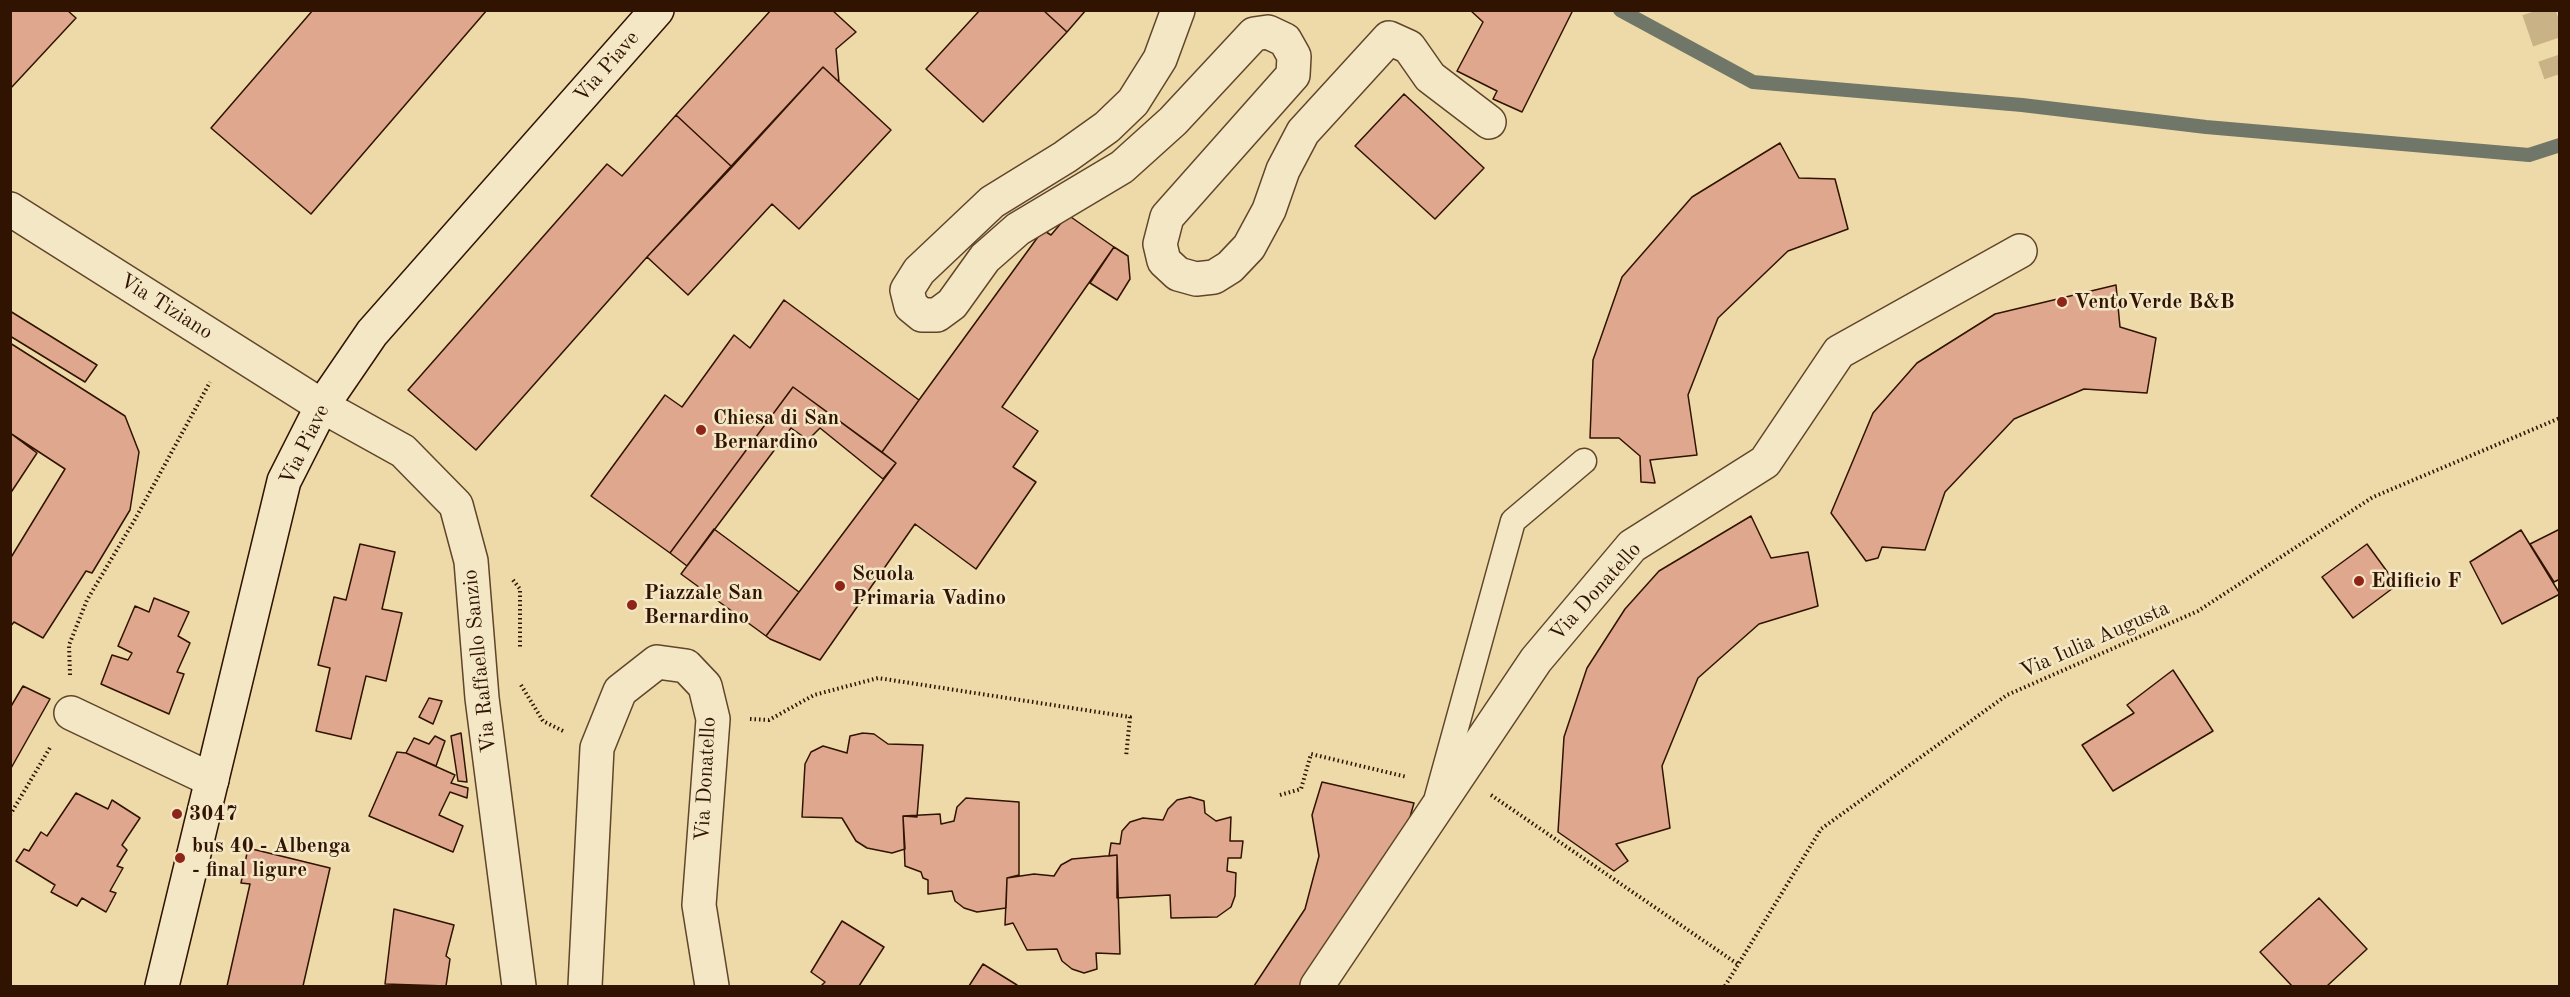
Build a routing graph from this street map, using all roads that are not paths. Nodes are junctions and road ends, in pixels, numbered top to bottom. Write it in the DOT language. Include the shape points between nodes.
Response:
graph roads {
  1 [pos="657,10"];
  2 [pos="1178,10"];
  3 [pos="1489,122"];
  4 [pos="10,209"];
  5 [pos="2020,251"];
  6 [pos="322,405"];
  7 [pos="1584,461"];
  8 [pos="71,713"];
  9 [pos="212,780"];
  10 [pos="1451,780"];
  11 [pos="162,987"];
  12 [pos="519,987"];
  13 [pos="585,987"];
  14 [pos="712,987"];
  15 [pos="1317,987"];
  1 -- 6 [label="street, Via Piave" via="372,333"];
  2 -- 3 [label="street" via="1160,59 1133,102 1065,158 992,202 920,271 907,290 911,306 922,315 937,315 952,304 985,258 1018,229 1122,167 1173,121 1254,34 1268,32 1285,40 1294,56 1293,75 1167,217 1160,244 1164,261 1178,274 1196,279 1214,277 1249,247 1303,132 1389,38 1409,47 1430,77"];
  4 -- 6 [label="street, Via Tiziano"];
  5 -- 10 [label="street, Via Donatello" via="1839,352 1765,462 1632,546 1536,660"];
  6 -- 9 [label="street, Via Piave" via="284,481"];
  6 -- 12 [label="street, Via Raffaello Sanzio" via="403,451 456,505 471,561 482,698"];
  7 -- 10 [label="lane" via="1513,520"];
  8 -- 9 [label="street"];
  9 -- 11 [label="street, Via Piave"];
  10 -- 15 [label="street, Via Donatello" via="1430,822"];
  13 -- 14 [label="street, Via Donatello" via="597,748 620,691 657,662 686,666 705,687 710,707 699,905"];
}
